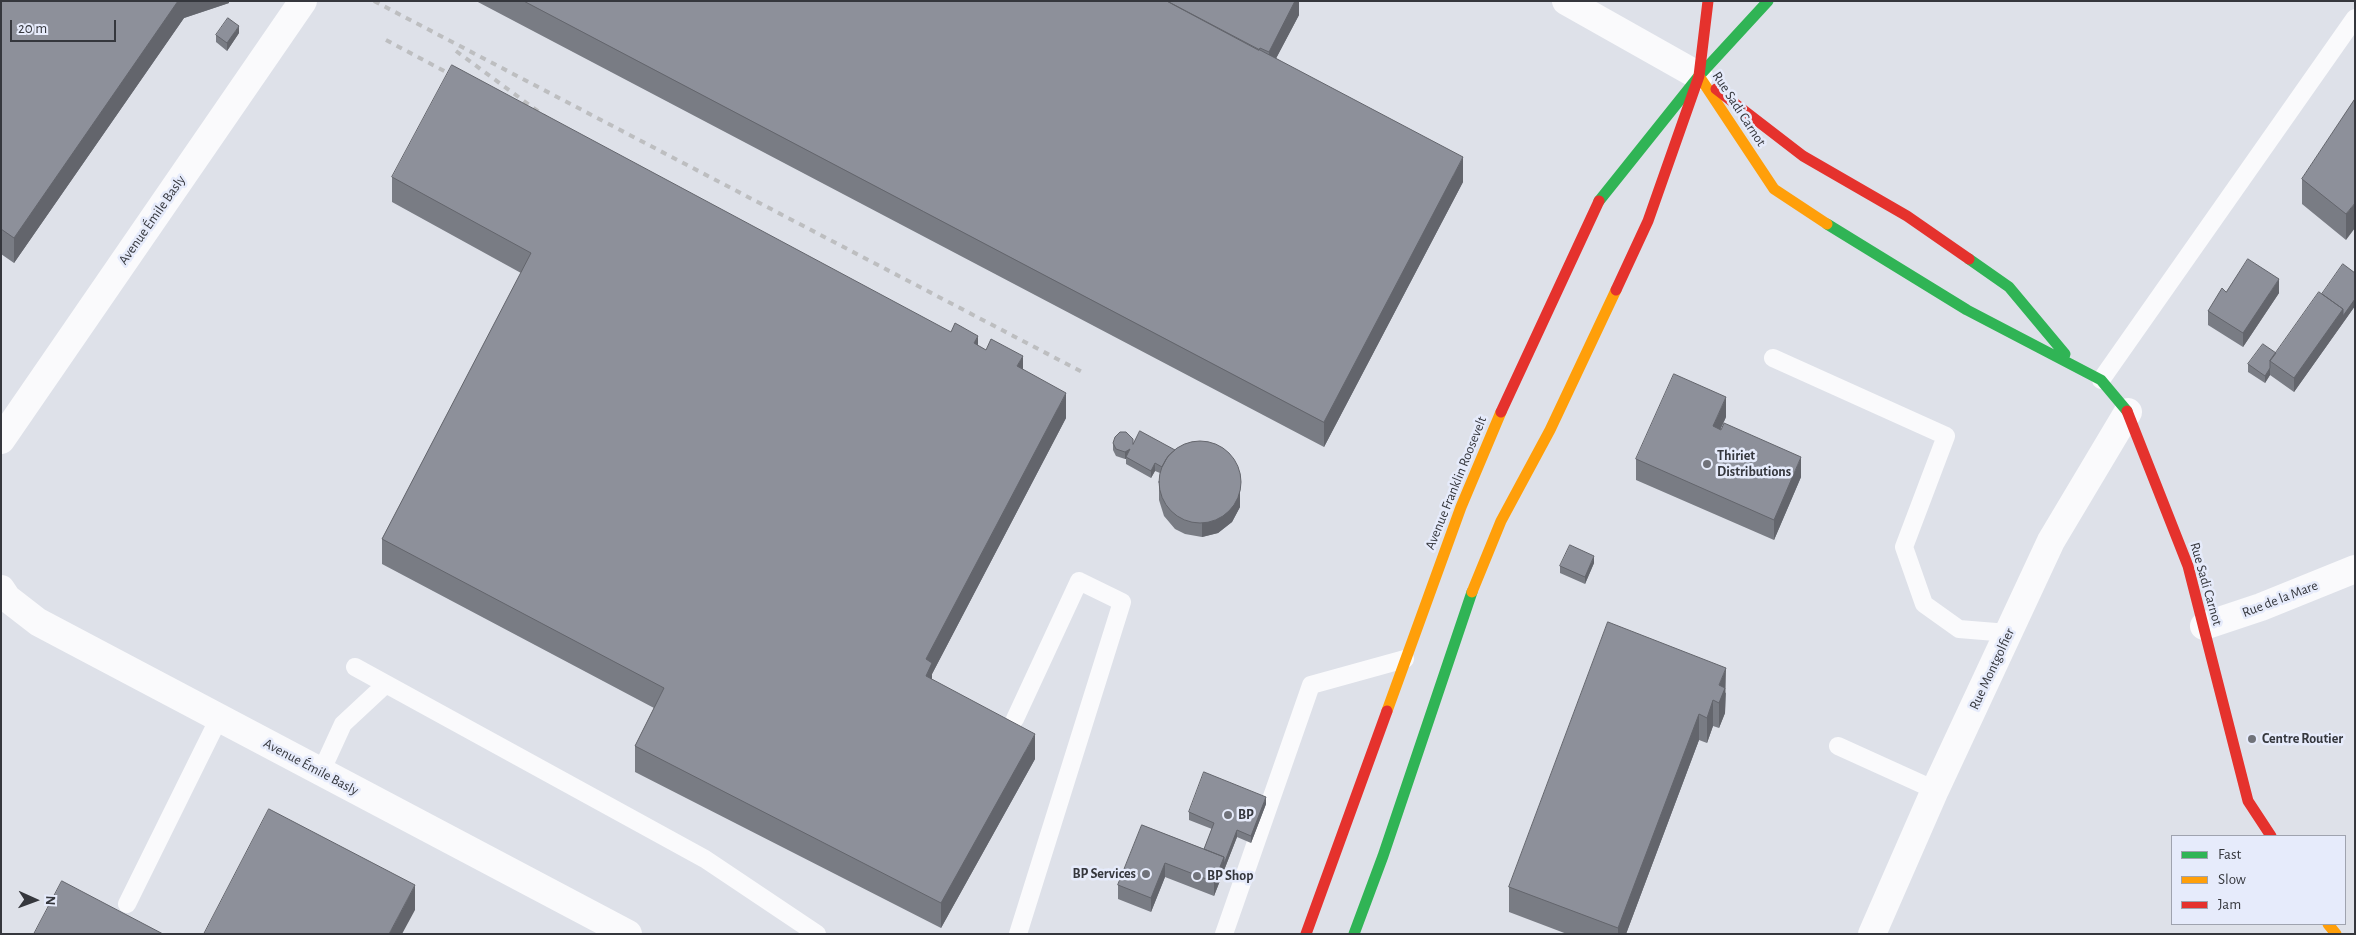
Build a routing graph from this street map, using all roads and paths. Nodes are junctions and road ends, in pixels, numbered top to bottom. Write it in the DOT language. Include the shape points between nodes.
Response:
graph roads {
  1 [pos="303,1"];
  2 [pos="1566,1"];
  3 [pos="1708,1"];
  4 [pos="1768,1"];
  5 [pos="2355,18"];
  6 [pos="1699,76"];
  7 [pos="1772,358"];
  8 [pos="2072,363"];
  9 [pos="2100,380"];
  10 [pos="2128,412"];
  11 [pos="1,440"];
  12 [pos="2355,569"];
  13 [pos="1,589"];
  14 [pos="2204,626"];
  15 [pos="2008,634"];
  16 [pos="1405,659"];
  17 [pos="355,667"];
  18 [pos="386,684"];
  19 [pos="218,718"];
  20 [pos="1015,719"];
  21 [pos="1838,746"];
  22 [pos="321,772"];
  23 [pos="1935,790"];
  24 [pos="2270,835"];
  25 [pos="127,904"];
  26 [pos="628,934"];
  27 [pos="818,934"];
  28 [pos="1018,934"];
  29 [pos="1224,934"];
  30 [pos="1306,934"];
  31 [pos="1354,934"];
  32 [pos="1872,934"];
  1 -- 11 [label="street, Avenue Émile Basly"];
  2 -- 6 [label="street"];
  3 -- 6 [label="main road, Avenue Franklin Roosevelt"];
  4 -- 6 [label="main road, Avenue Franklin Roosevelt"];
  5 -- 9 [label="lane"];
  6 -- 8 [label="main road, Rue Sadi Carnot" via="1802,156 1908,216 2009,287"];
  6 -- 8 [label="main road, Rue Sadi Carnot" via="1774,189 1796,206 1967,310"];
  6 -- 16 [label="main road, Avenue Franklin Roosevelt" via="1597,204 1461,506"];
  6 -- 31 [label="main road, Avenue Franklin Roosevelt" via="1648,221 1550,430 1501,521 1468,606 1384,856"];
  7 -- 15 [label="lane" via="1946,436 1904,547 1924,604 1959,630"];
  8 -- 9 [label="main road, Rue Sadi Carnot"];
  9 -- 10 [label="main road, Rue Sadi Carnot"];
  10 -- 14 [label="main road, Rue Sadi Carnot" via="2188,566"];
  10 -- 15 [label="street, Rue Montgolfier" via="2051,541"];
  12 -- 14 [label="street, Rue de la Mare"];
  13 -- 19 [label="street, Avenue Émile Basly" via="7,598 38,622"];
  14 -- 24 [label="main road, Rue Sadi Carnot" via="2248,801"];
  15 -- 23 [label="street, Rue Montgolfier"];
  16 -- 29 [label="lane" via="1311,685"];
  16 -- 30 [label="main road, Avenue Franklin Roosevelt"];
  17 -- 18 [label="lane"];
  18 -- 22 [label="lane" via="343,724"];
  18 -- 27 [label="lane" via="705,858"];
  19 -- 22 [label="street, Avenue Émile Basly"];
  19 -- 25 [label="lane"];
  20 -- 28 [label="lane" via="1079,581 1122,602"];
  21 -- 23 [label="lane"];
  22 -- 26 [label="street, Avenue Émile Basly"];
  23 -- 32 [label="street, Rue Montgolfier"];
}
